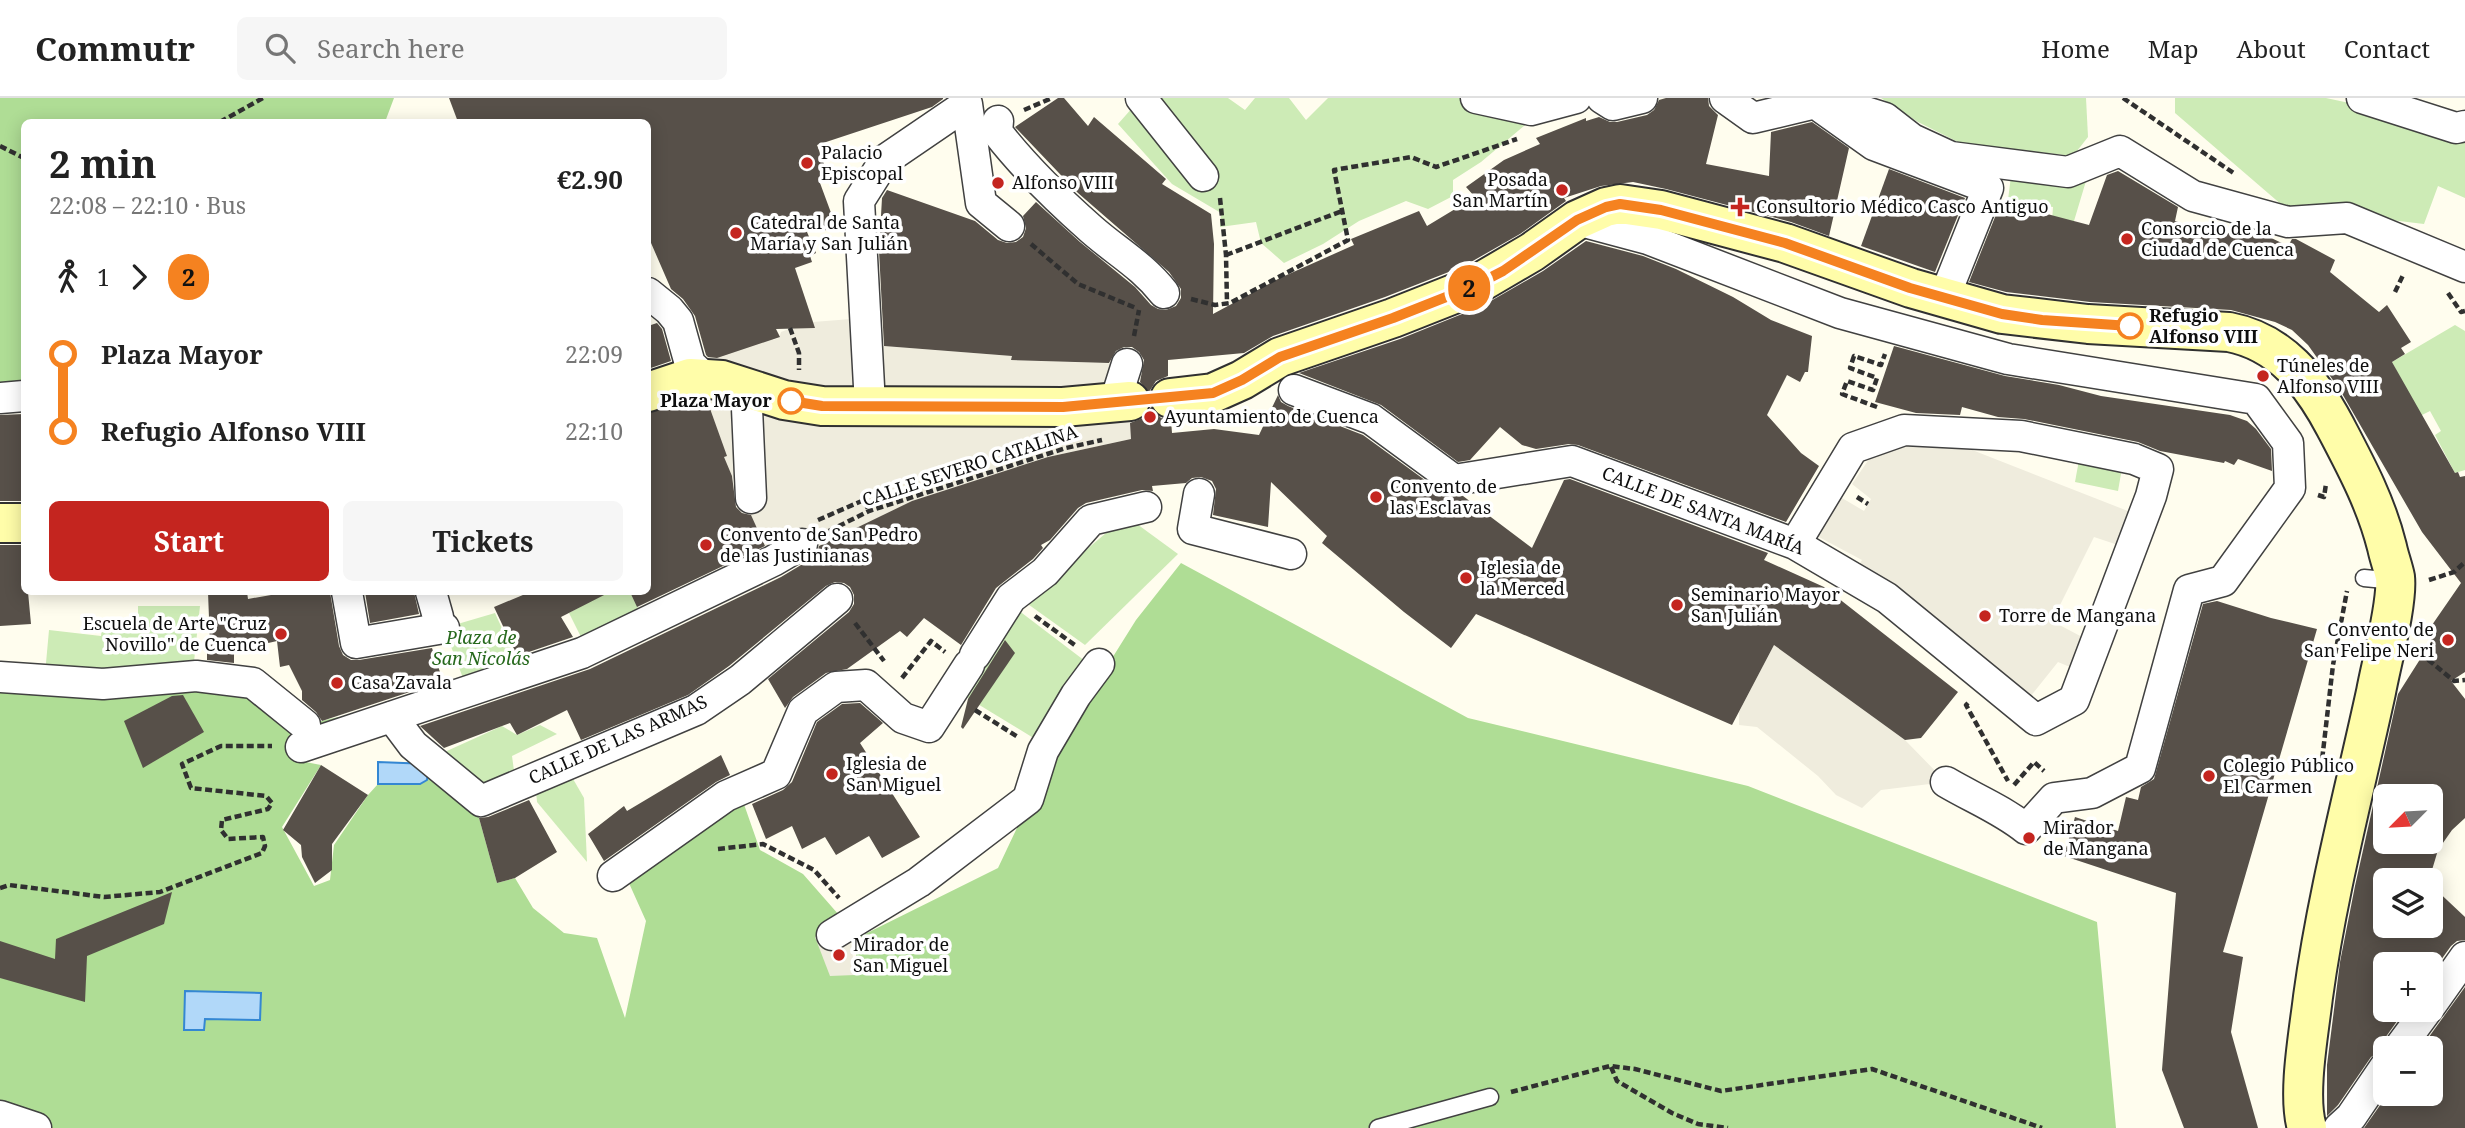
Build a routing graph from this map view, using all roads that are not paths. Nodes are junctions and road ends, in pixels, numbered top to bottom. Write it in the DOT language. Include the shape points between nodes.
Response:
graph roads {
  1 [pos="1141,98"];
  2 [pos="1476,98"];
  3 [pos="1576,98"];
  4 [pos="1725,98"];
  5 [pos="2362,98"];
  6 [pos="1816,103"];
  7 [pos="998,121"];
  8 [pos="2465,126"];
  9 [pos="1212,186"];
  10 [pos="1577,220"];
  11 [pos="1009,226"];
  12 [pos="2461,272"];
  13 [pos="1164,293"];
  14 [pos="651,295"];
  15 [pos="1944,299"];
  16 [pos="698,379"];
  17 [pos="746,386"];
  18 [pos="1124,389"];
  19 [pos="1294,390"];
  20 [pos="651,391"];
  21 [pos="21,396"];
  22 [pos="0,398"];
  23 [pos="1170,398"];
  24 [pos="870,405"];
  25 [pos="1199,494"];
  26 [pos="751,498"];
  27 [pos="1146,507"];
  28 [pos="0,523"];
  29 [pos="21,523"];
  30 [pos="810,532"];
  31 [pos="1795,544"];
  32 [pos="1291,554"];
  33 [pos="348,595"];
  34 [pos="837,599"];
  35 [pos="438,612"];
  36 [pos="1099,664"];
  37 [pos="0,677"];
  38 [pos="392,717"];
  39 [pos="1946,782"];
  40 [pos="613,876"];
  41 [pos="832,934"];
  42 [pos="2465,957"];
  43 [pos="2443,988"];
  44 [pos="2373,1085"];
  45 [pos="1490,1097"];
  46 [pos="0,1116"];
  47 [pos="36,1128"];
  48 [pos="1378,1128"];
  49 [pos="2307,1128"];
  50 [pos="2339,1128"];
  1 -- 9 [label="street"];
  2 -- 3 [label="street" via="1531,110"];
  4 -- 6 [label="street" via="1753,118"];
  5 -- 8 [label="street" via="2456,128"];
  6 -- 12 [label="street" via="1843,105 1885,118 1912,139 1951,157 2068,172 2120,151 2193,197 2288,222 2347,218"];
  6 -- 15 [label="street" via="1874,145 1988,188"];
  7 -- 13 [label="street" via="997,132 1024,167 1092,230 1149,273"];
  10 -- 15 [label="street" via="1620,204 1661,210 1785,243"];
  10 -- 23 [label="street" via="1474,286 1280,357 1213,393"];
  10 -- 39 [label="street" via="1648,239 1840,313 2008,359 2256,399 2288,443 2290,488 2223,581 2189,590 2140,768 2092,793 2054,798 2026,829 2007,813"];
  11 -- 24 [label="street" via="981,203 967,104 885,160 859,201"];
  14 -- 16 [label="street" via="678,321"];
  15 -- 49 [label="street" via="2020,318 2248,335 2272,347 2298,372 2357,464 2383,531 2384,588 2320,951 2305,1071"];
  16 -- 17 [label="street"];
  16 -- 20 [label="street"];
  17 -- 24 [label="street" via="762,394 822,406"];
  17 -- 26 [label="street"];
  18 -- 24 [label="street" via="1063,407"];
  19 -- 31 [label="street, CALLE DE SANTA MARÍA" via="1371,419 1454,480 1572,461"];
  21 -- 22 [label="street"];
  25 -- 32 [label="street" via="1193,529"];
  27 -- 40 [label="street" via="1091,520 1045,572 1011,598 965,659 950,695 929,727 903,718 866,685 836,687 803,711 776,774 726,796"];
  28 -- 29 [label="street"];
  30 -- 38 [label="street" via="773,561 582,653"];
  31 -- 31 [label="street, CALLE DE SANTA MARÍA" via="1853,448 1904,430 2021,436 2134,459 2158,469 2074,700 2036,720 1887,598"];
  33 -- 35 [label="street" via="356,643"];
  34 -- 38 [label="street, CALLE DE LAS ARMAS" via="740,680 696,710 481,801 413,746"];
  36 -- 41 [label="street" via="1043,751 1028,799 919,882"];
  37 -- 38 [label="street" via="103,684 197,676 253,684 303,736"];
  42 -- 43 [label="street"];
  44 -- 50 [label="street"];
  45 -- 48 [label="lane"];
  46 -- 47 [label="street"];
}
